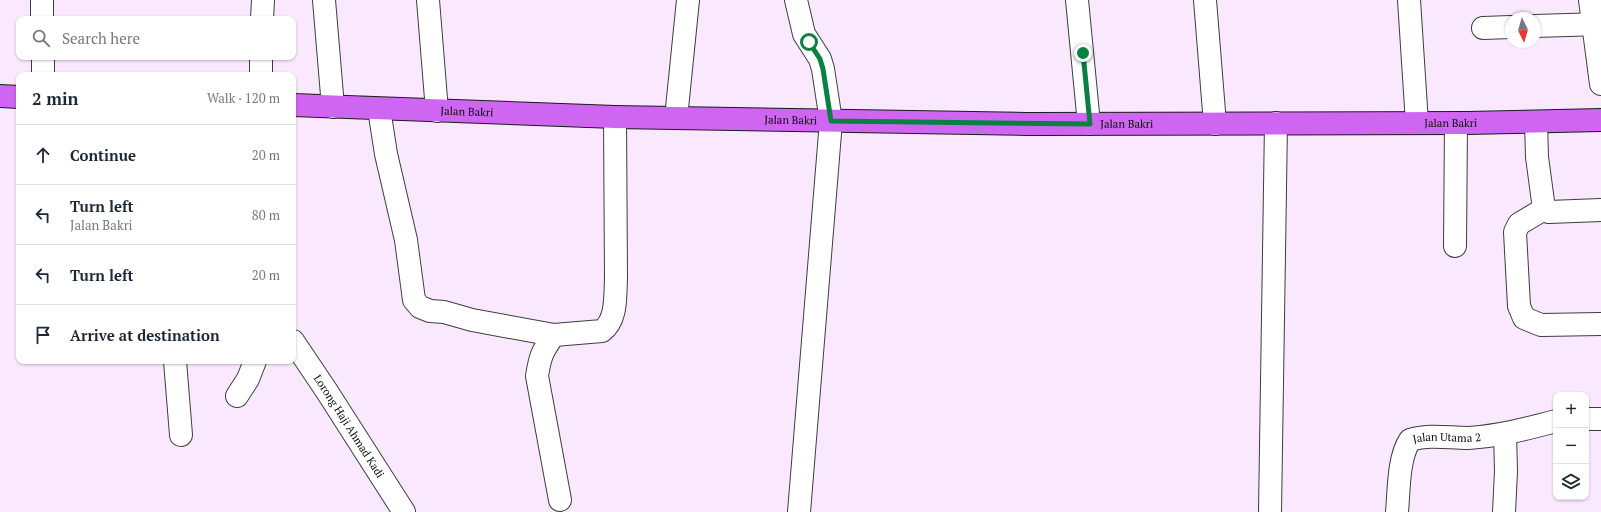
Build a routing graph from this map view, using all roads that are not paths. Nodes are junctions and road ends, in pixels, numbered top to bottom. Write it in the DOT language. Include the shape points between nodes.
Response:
graph roads {
  1 [pos="42,0"];
  2 [pos="263,0"];
  3 [pos="324,0"];
  4 [pos="428,0"];
  5 [pos="688,0"];
  6 [pos="796,0"];
  7 [pos="1077,0"];
  8 [pos="1205,0"];
  9 [pos="1409,0"];
  10 [pos="1590,0"];
  11 [pos="42,16"];
  12 [pos="262,16"];
  13 [pos="1597,24"];
  14 [pos="1541,26"];
  15 [pos="1505,27"];
  16 [pos="1483,28"];
  17 [pos="43,60"];
  18 [pos="261,60"];
  19 [pos="43,72"];
  20 [pos="261,72"];
  21 [pos="1601,84"];
  22 [pos="0,96"];
  23 [pos="16,97"];
  24 [pos="296,106"];
  25 [pos="332,107"];
  26 [pos="379,110"];
  27 [pos="437,111"];
  28 [pos="614,117"];
  29 [pos="676,118"];
  30 [pos="1601,120"];
  31 [pos="831,121"];
  32 [pos="1536,122"];
  33 [pos="1417,123"];
  34 [pos="1456,123"];
  35 [pos="1090,124"];
  36 [pos="1215,124"];
  37 [pos="1276,124"];
  38 [pos="1544,209"];
  39 [pos="1601,210"];
  40 [pos="1455,246"];
  41 [pos="1601,324"];
  42 [pos="554,335"];
  43 [pos="296,346"];
  44 [pos="175,364"];
  45 [pos="254,364"];
  46 [pos="237,396"];
  47 [pos="1589,419"];
  48 [pos="1601,419"];
  49 [pos="1553,422"];
  50 [pos="1505,434"];
  51 [pos="181,435"];
  52 [pos="560,500"];
  53 [pos="404,512"];
  54 [pos="799,512"];
  55 [pos="1270,512"];
  56 [pos="1397,512"];
  57 [pos="1504,512"];
  1 -- 11 [label="street"];
  2 -- 12 [label="street"];
  3 -- 25 [label="street"];
  4 -- 27 [label="street"];
  5 -- 29 [label="street"];
  6 -- 31 [label="street" via="804,34 820,59 823,69"];
  7 -- 35 [label="street"];
  8 -- 36 [label="street"];
  9 -- 33 [label="street"];
  10 -- 13 [label="street"];
  13 -- 14 [label="street"];
  13 -- 21 [label="street"];
  15 -- 16 [label="street"];
  17 -- 19 [label="street"];
  18 -- 20 [label="street"];
  22 -- 23 [label="main road"];
  24 -- 25 [label="main road, Jalan Bakri"];
  25 -- 26 [label="main road, Jalan Bakri"];
  26 -- 27 [label="main road, Jalan Bakri"];
  26 -- 42 [label="street" via="386,154 406,240 414,300 420,307 430,311"];
  27 -- 28 [label="main road, Jalan Bakri"];
  28 -- 29 [label="main road, Jalan Bakri"];
  28 -- 42 [label="street" via="616,280 613,316 608,327 602,331"];
  29 -- 31 [label="main road, Jalan Bakri"];
  30 -- 32 [label="main road, Jalan Bakri"];
  31 -- 35 [label="main road, Jalan Bakri"];
  31 -- 54 [label="street"];
  32 -- 34 [label="main road, Jalan Bakri"];
  32 -- 38 [label="street"];
  33 -- 34 [label="main road, Jalan Bakri"];
  33 -- 37 [label="main road, Jalan Bakri"];
  34 -- 40 [label="street"];
  35 -- 36 [label="main road, Jalan Bakri"];
  36 -- 37 [label="main road, Jalan Bakri"];
  37 -- 55 [label="street"];
  38 -- 39 [label="street" via="1546,212"];
  38 -- 41 [label="street" via="1519,224 1515,232 1520,306 1524,318 1541,325"];
  42 -- 52 [label="street" via="544,348 536,376"];
  43 -- 53 [label="street, Lorong Haji Ahmad Kadi"];
  44 -- 51 [label="street"];
  45 -- 46 [label="street"];
  47 -- 48 [label="street"];
  49 -- 50 [label="street, Jalan Utama 2"];
  50 -- 56 [label="street, Jalan Utama 2" via="1467,438 1419,437 1410,440 1405,447"];
  50 -- 57 [label="street"];
}
